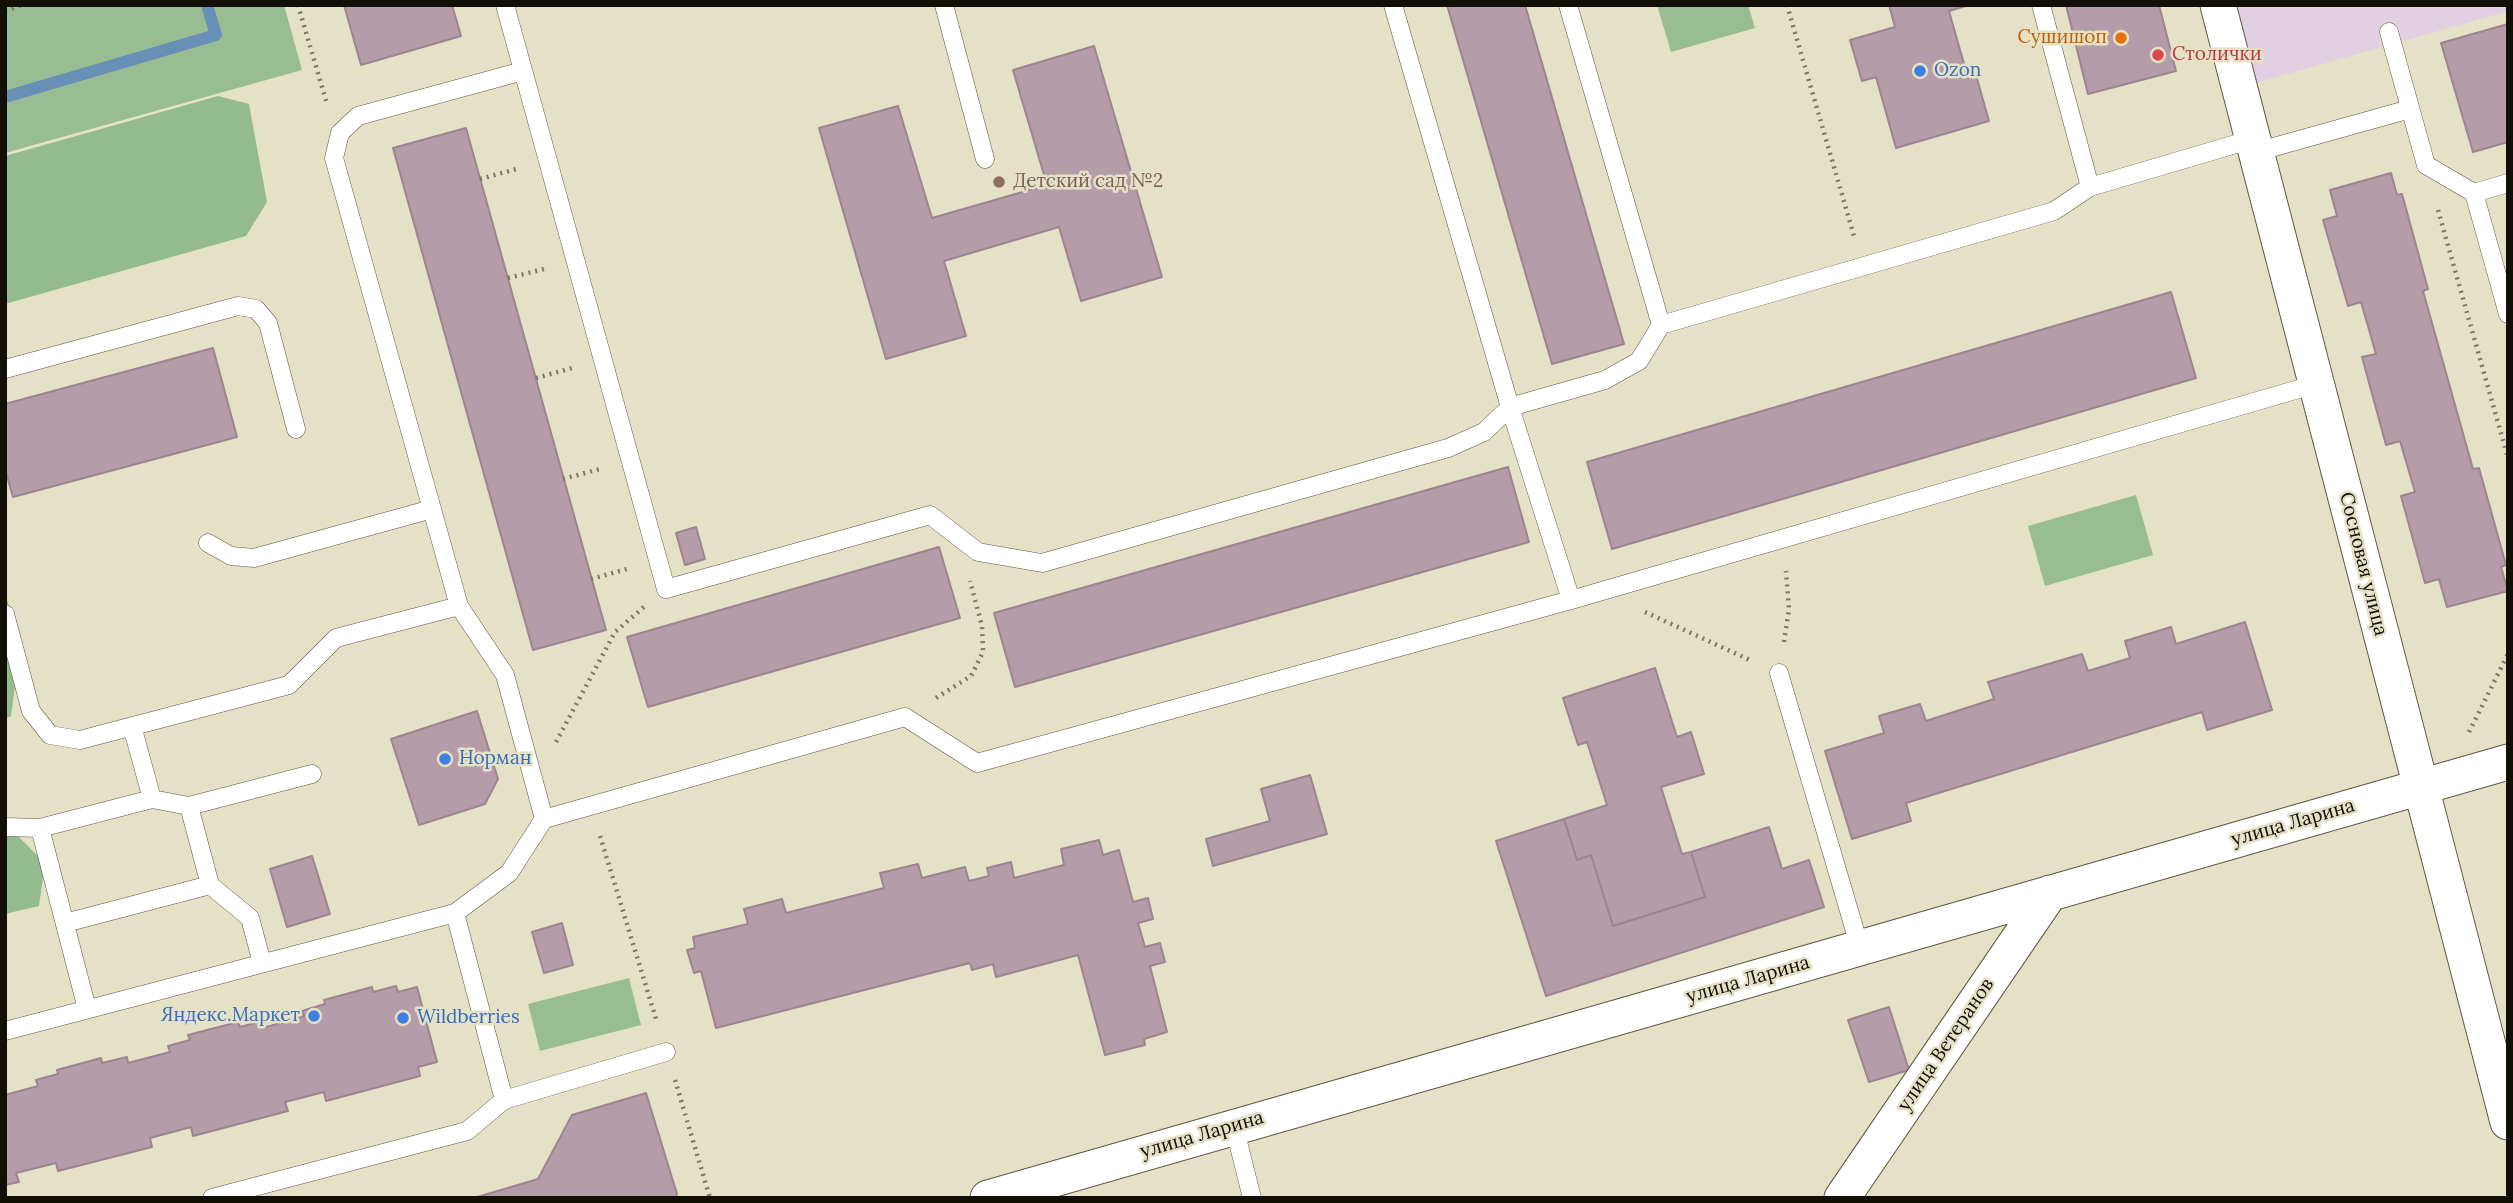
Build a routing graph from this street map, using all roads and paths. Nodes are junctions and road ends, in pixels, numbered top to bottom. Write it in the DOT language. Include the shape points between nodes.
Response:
graph roads {
  1 [pos="22,5"];
  2 [pos="298,5"];
  3 [pos="505,5"];
  4 [pos="944,5"];
  5 [pos="1393,5"];
  6 [pos="1568,5"];
  7 [pos="1787,5"];
  8 [pos="2041,5"];
  9 [pos="2218,5"];
  10 [pos="5,11"];
  11 [pos="2389,32"];
  12 [pos="523,71"];
  13 [pos="2410,109"];
  14 [pos="340,133"];
  15 [pos="2254,146"];
  16 [pos="985,159"];
  17 [pos="548,160"];
  18 [pos="2426,165"];
  19 [pos="480,178"];
  20 [pos="2508,183"];
  21 [pos="2090,187"];
  22 [pos="2474,193"];
  23 [pos="575,260"];
  24 [pos="1863,266"];
  25 [pos="508,278"];
  26 [pos="2508,314"];
  27 [pos="1661,325"];
  28 [pos="603,360"];
  29 [pos="5,369"];
  30 [pos="536,378"];
  31 [pos="2316,384"];
  32 [pos="1510,407"];
  33 [pos="296,429"];
  34 [pos="2508,458"];
  35 [pos="432,509"];
  36 [pos="1783,538"];
  37 [pos="208,543"];
  38 [pos="978,552"];
  39 [pos="666,589"];
  40 [pos="1600,592"];
  41 [pos="1571,600"];
  42 [pos="459,606"];
  43 [pos="5,614"];
  44 [pos="2508,654"];
  45 [pos="1779,673"];
  46 [pos="905,717"];
  47 [pos="132,726"];
  48 [pos="2463,743"];
  49 [pos="2508,762"];
  50 [pos="312,774"];
  51 [pos="534,783"];
  52 [pos="2420,786"];
  53 [pos="152,799"];
  54 [pos="591,805"];
  55 [pos="189,806"];
  56 [pos="544,819"];
  57 [pos="5,827"];
  58 [pos="40,828"];
  59 [pos="210,885"];
  60 [pos="2050,893"];
  61 [pos="455,913"];
  62 [pos="65,923"];
  63 [pos="1860,948"];
  64 [pos="262,963"];
  65 [pos="88,1009"];
  66 [pos="5,1031"];
  67 [pos="666,1052"];
  68 [pos="505,1100"];
  69 [pos="2508,1122"];
  70 [pos="1234,1126"];
  71 [pos="212,1198"];
  72 [pos="710,1198"];
  73 [pos="988,1198"];
  74 [pos="1252,1198"];
  75 [pos="1842,1198"];
  1 -- 10 [label="path"];
  2 -- 14 [label="path" via="324,98"];
  3 -- 12 [label="lane"];
  4 -- 16 [label="lane"];
  5 -- 32 [label="lane"];
  6 -- 27 [label="lane"];
  7 -- 24 [label="path"];
  8 -- 21 [label="lane"];
  9 -- 15 [label="street, Сосновая улица"];
  11 -- 13 [label="lane"];
  12 -- 14 [label="lane" via="358,116"];
  12 -- 17 [label="lane"];
  13 -- 15 [label="lane"];
  13 -- 18 [label="lane"];
  14 -- 35 [label="lane" via="334,158"];
  15 -- 21 [label="lane"];
  15 -- 31 [label="street, Сосновая улица"];
  17 -- 19 [label="path"];
  17 -- 23 [label="lane"];
  18 -- 22 [label="lane"];
  18 -- 34 [label="path"];
  20 -- 22 [label="lane"];
  21 -- 24 [label="lane" via="2054,211"];
  22 -- 26 [label="lane"];
  23 -- 25 [label="path"];
  23 -- 28 [label="lane"];
  24 -- 27 [label="lane"];
  27 -- 32 [label="lane" via="1639,361 1605,380"];
  28 -- 30 [label="path"];
  28 -- 39 [label="lane"];
  29 -- 33 [label="lane" via="238,306 256,309 268,323"];
  31 -- 36 [label="lane"];
  31 -- 52 [label="street, Сосновая улица"];
  32 -- 38 [label="lane" via="1484,432 1448,448 1042,563"];
  32 -- 41 [label="lane"];
  35 -- 37 [label="lane" via="254,558 231,556"];
  35 -- 42 [label="lane"];
  36 -- 40 [label="lane"];
  36 -- 45 [label="path" via="1789,609"];
  38 -- 39 [label="lane" via="930,516"];
  38 -- 46 [label="path" via="969,579 982,626 983,652 971,676"];
  39 -- 51 [label="path" via="615,632"];
  40 -- 41 [label="lane"];
  40 -- 45 [label="path"];
  41 -- 46 [label="lane" via="977,763"];
  42 -- 47 [label="lane" via="336,638 289,685"];
  42 -- 51 [label="lane" via="505,675"];
  43 -- 47 [label="lane" via="31,711 50,735 80,740"];
  44 -- 48 [label="path"];
  45 -- 63 [label="lane"];
  46 -- 54 [label="lane"];
  47 -- 53 [label="lane"];
  49 -- 52 [label="street, улица Ларина"];
  50 -- 55 [label="lane"];
  51 -- 56 [label="lane"];
  52 -- 60 [label="street, улица Ларина"];
  52 -- 69 [label="street, Сосновая улица"];
  53 -- 55 [label="lane"];
  53 -- 58 [label="lane"];
  54 -- 56 [label="lane"];
  54 -- 67 [label="path"];
  55 -- 59 [label="lane"];
  56 -- 61 [label="lane" via="509,873"];
  57 -- 58 [label="lane"];
  58 -- 62 [label="lane"];
  59 -- 62 [label="lane"];
  59 -- 64 [label="lane" via="250,918"];
  60 -- 63 [label="street, улица Ларина"];
  60 -- 75 [label="street, улица Ветеранов"];
  61 -- 64 [label="lane"];
  61 -- 68 [label="lane"];
  62 -- 65 [label="lane"];
  63 -- 70 [label="street, улица Ларина"];
  64 -- 65 [label="lane"];
  65 -- 66 [label="lane"];
  67 -- 68 [label="lane"];
  67 -- 72 [label="path"];
  68 -- 71 [label="lane" via="467,1131"];
  70 -- 73 [label="street, улица Ларина"];
  70 -- 74 [label="lane"];
}
